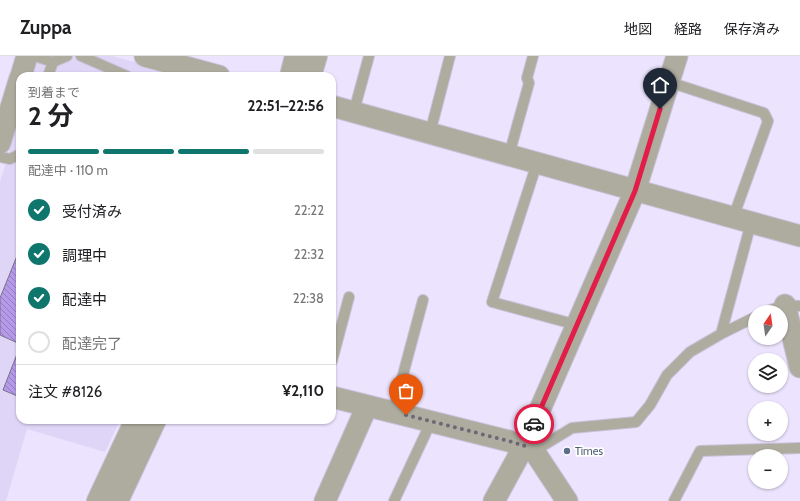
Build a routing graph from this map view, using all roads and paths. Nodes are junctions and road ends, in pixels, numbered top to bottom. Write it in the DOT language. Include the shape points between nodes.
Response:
graph roads {
  1 [pos="27,56"];
  2 [pos="35,56"];
  3 [pos="67,56"];
  4 [pos="80,56"];
  5 [pos="145,56"];
  6 [pos="296,56"];
  7 [pos="316,56"];
  8 [pos="369,56"];
  9 [pos="450,56"];
  10 [pos="533,56"];
  11 [pos="677,56"];
  12 [pos="53,62"];
  13 [pos="22,72"];
  14 [pos="49,72"];
  15 [pos="118,72"];
  16 [pos="204,72"];
  17 [pos="292,72"];
  18 [pos="311,72"];
  19 [pos="669,82"];
  20 [pos="16,90"];
  21 [pos="336,107"];
  22 [pos="354,111"];
  23 [pos="430,133"];
  24 [pos="0,143"];
  25 [pos="509,155"];
  26 [pos="16,156"];
  27 [pos="0,157"];
  28 [pos="537,163"];
  29 [pos="635,191"];
  30 [pos="742,220"];
  31 [pos="800,236"];
  32 [pos="349,297"];
  33 [pos="423,300"];
  34 [pos="792,305"];
  35 [pos="748,320"];
  36 [pos="577,324"];
  37 [pos="721,334"];
  38 [pos="336,346"];
  39 [pos="800,367"];
  40 [pos="336,399"];
  41 [pos="367,406"];
  42 [pos="393,412"];
  43 [pos="431,422"];
  44 [pos="134,424"];
  45 [pos="153,424"];
  46 [pos="800,448"];
  47 [pos="529,449"];
  48 [pos="98,501"];
  49 [pos="117,501"];
  50 [pos="325,501"];
  51 [pos="394,501"];
  52 [pos="494,501"];
  53 [pos="567,501"];
  54 [pos="674,501"];
  1 -- 13 [label="street"];
  2 -- 12 [label="lane"];
  3 -- 12 [label="lane"];
  4 -- 15 [label="lane"];
  5 -- 16 [label="street"];
  6 -- 17 [label="street"];
  7 -- 18 [label="street"];
  8 -- 22 [label="lane"];
  9 -- 23 [label="lane"];
  10 -- 25 [label="lane"];
  11 -- 19 [label="street"];
  12 -- 14 [label="lane"];
  19 -- 29 [label="street"];
  19 -- 30 [label="lane" via="764,113 768,121"];
  20 -- 24 [label="street"];
  21 -- 22 [label="street"];
  22 -- 23 [label="street"];
  23 -- 25 [label="street"];
  25 -- 28 [label="street"];
  26 -- 27 [label="lane" via="10,159"];
  28 -- 29 [label="street"];
  28 -- 36 [label="lane" via="492,302"];
  29 -- 30 [label="street"];
  29 -- 36 [label="street"];
  30 -- 31 [label="street"];
  30 -- 37 [label="lane"];
  32 -- 38 [label="lane"];
  33 -- 42 [label="lane"];
  34 -- 39 [label="street"];
  35 -- 37 [label="lane"];
  36 -- 47 [label="street"];
  37 -- 47 [label="lane" via="690,352 667,375 650,405 636,422 572,428"];
  40 -- 41 [label="street"];
  41 -- 42 [label="street"];
  41 -- 50 [label="street"];
  42 -- 43 [label="street"];
  43 -- 47 [label="street" via="509,441"];
  43 -- 51 [label="lane"];
  44 -- 48 [label="street"];
  45 -- 49 [label="street"];
  46 -- 54 [label="lane" via="700,451"];
  47 -- 52 [label="street"];
  47 -- 53 [label="street"];
}
